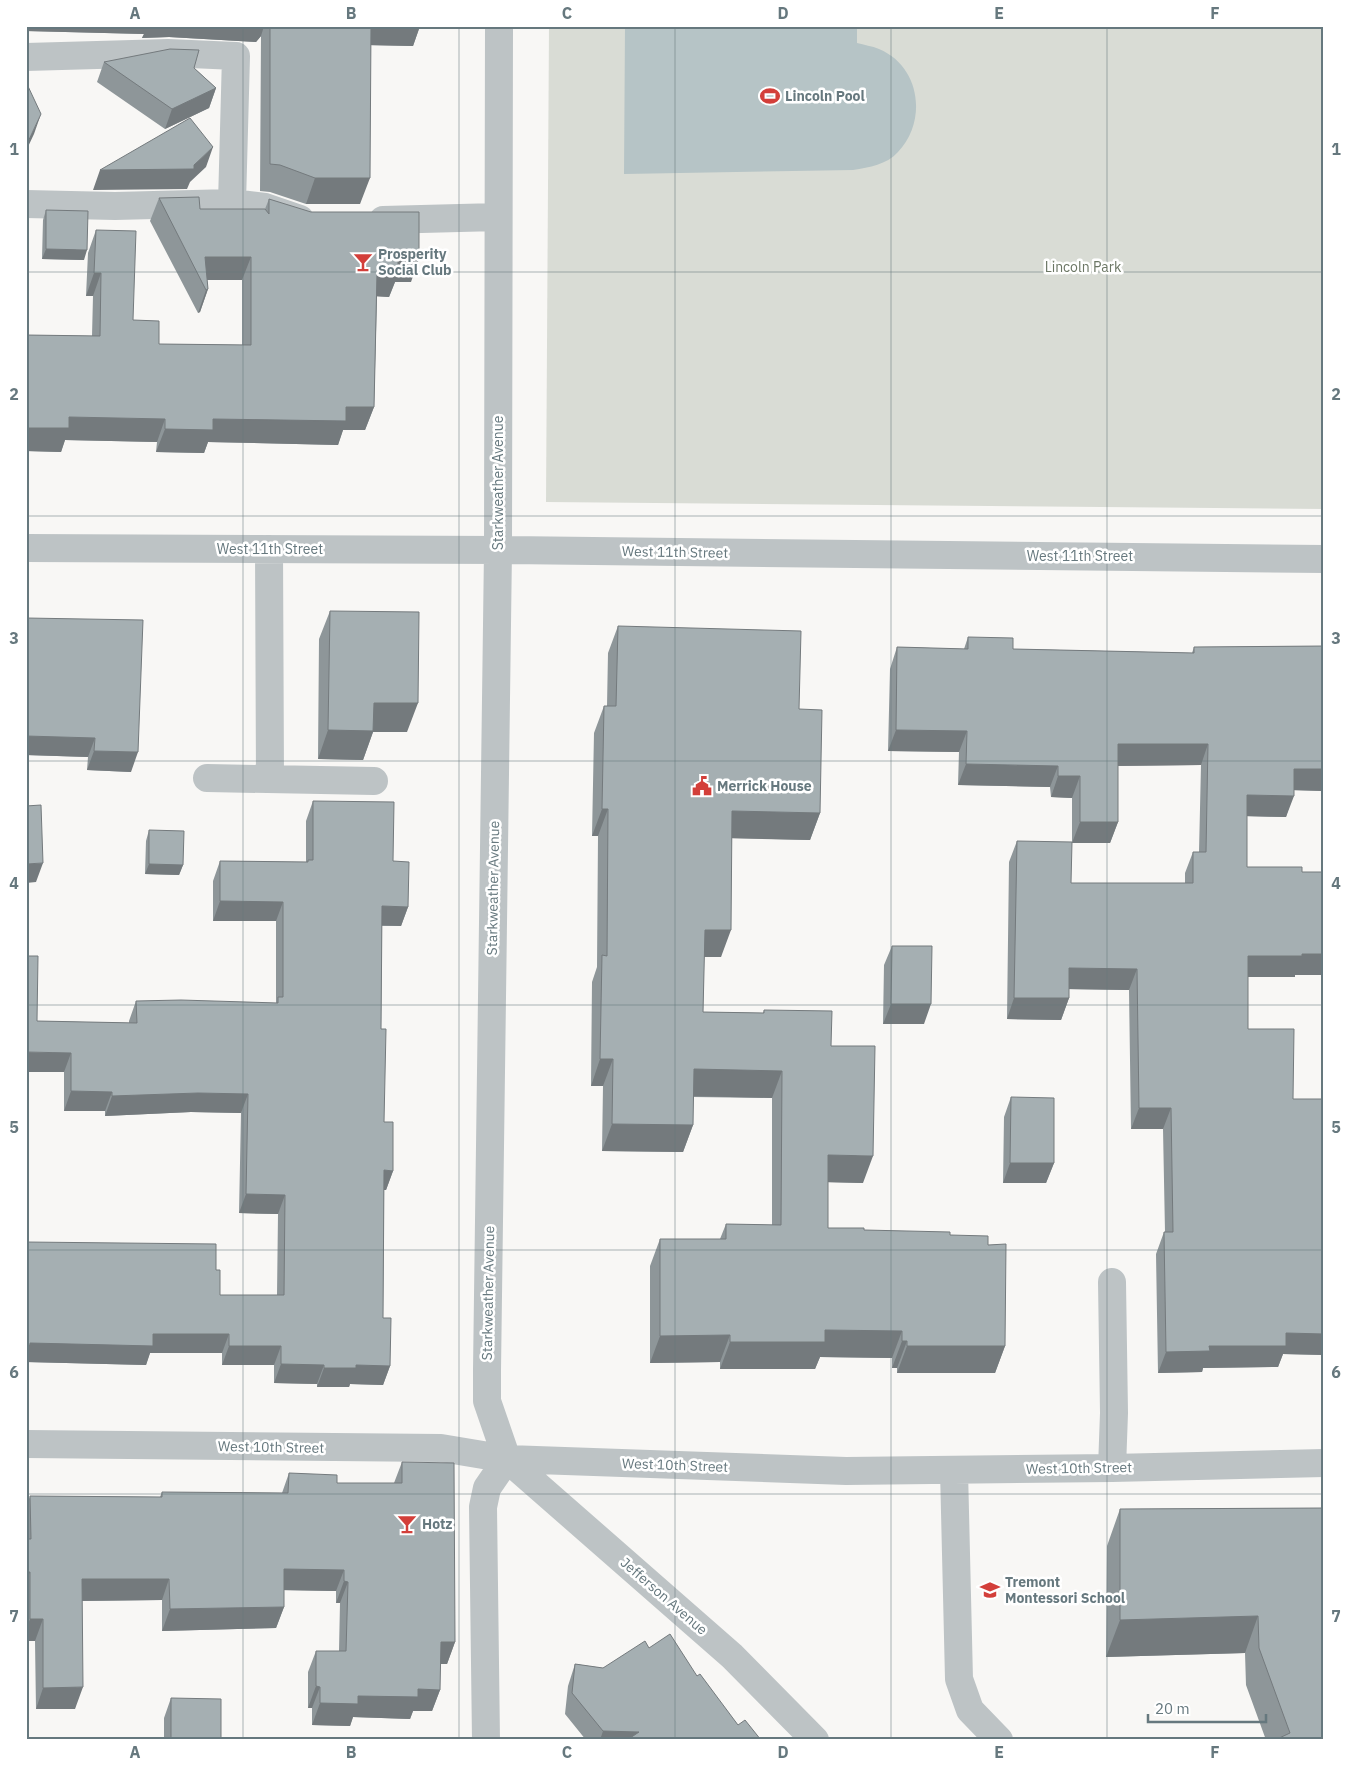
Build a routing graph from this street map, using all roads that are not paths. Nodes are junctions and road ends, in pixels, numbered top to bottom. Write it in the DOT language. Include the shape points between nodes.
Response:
graph roads {
  1 [pos="499,26"];
  2 [pos="26,57"];
  3 [pos="232,203"];
  4 [pos="26,204"];
  5 [pos="498,217"];
  6 [pos="322,220"];
  7 [pos="360,220"];
  8 [pos="26,548"];
  9 [pos="269,549"];
  10 [pos="498,550"];
  11 [pos="1324,559"];
  12 [pos="206,778"];
  13 [pos="270,779"];
  14 [pos="374,781"];
  15 [pos="1112,1282"];
  16 [pos="26,1444"];
  17 [pos="507,1459"];
  18 [pos="1324,1463"];
  19 [pos="1112,1468"];
  20 [pos="954,1470"];
  21 [pos="486,1740"];
  22 [pos="815,1740"];
  23 [pos="999,1740"];
  1 -- 5 [label="street, Starkweather Avenue"];
  2 -- 3 [label="street" via="168,53 236,56"];
  3 -- 4 [label="street"];
  3 -- 6 [label="street" via="265,207 303,220"];
  5 -- 7 [label="street"];
  5 -- 10 [label="street, Starkweather Avenue"];
  8 -- 9 [label="street, West 11th Street"];
  9 -- 10 [label="street, West 11th Street"];
  9 -- 13 [label="street"];
  10 -- 11 [label="street, West 11th Street"];
  10 -- 17 [label="street, Starkweather Avenue" via="487,1401"];
  12 -- 13 [label="street"];
  13 -- 14 [label="street"];
  15 -- 19 [label="street"];
  16 -- 17 [label="street, West 10th Street" via="441,1448"];
  17 -- 20 [label="street, West 10th Street" via="846,1470"];
  17 -- 21 [label="street" via="487,1488 483,1507"];
  17 -- 22 [label="street, Jefferson Avenue" via="732,1656"];
  18 -- 19 [label="street, West 10th Street"];
  19 -- 20 [label="street, West 10th Street"];
  20 -- 23 [label="street" via="959,1679 970,1710"];
}
